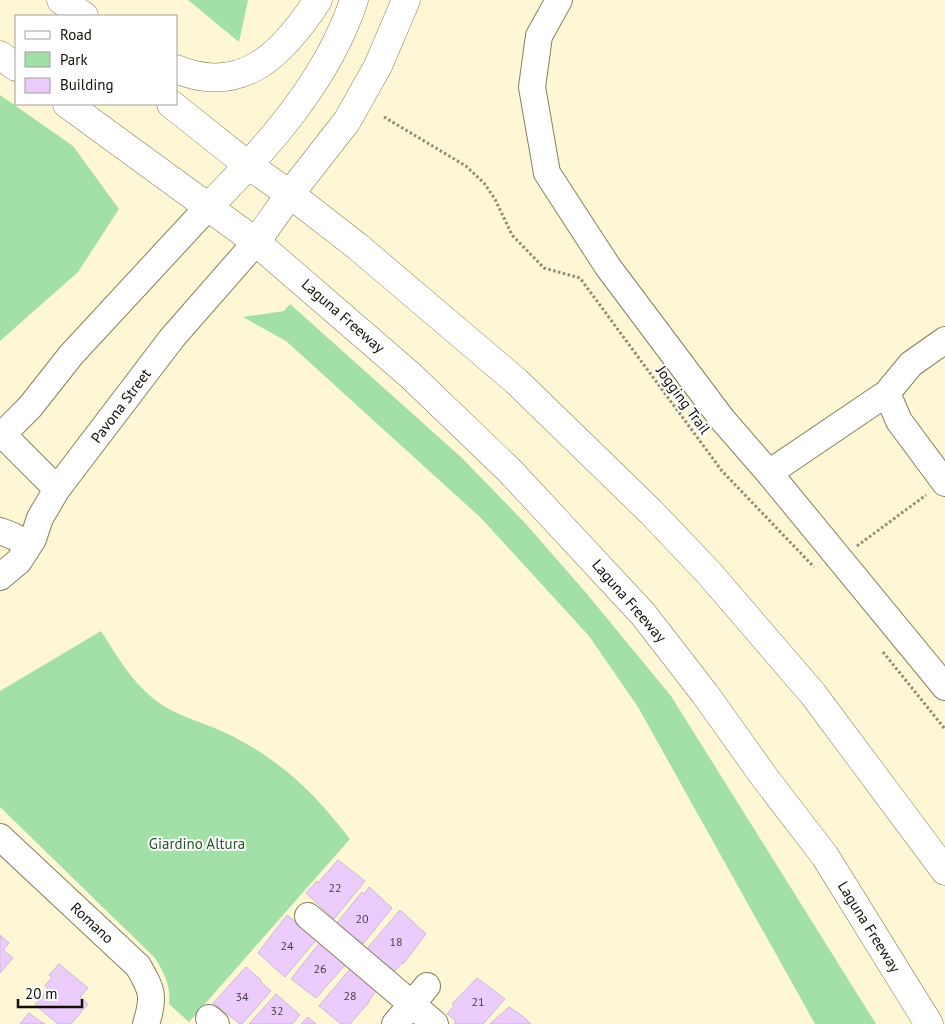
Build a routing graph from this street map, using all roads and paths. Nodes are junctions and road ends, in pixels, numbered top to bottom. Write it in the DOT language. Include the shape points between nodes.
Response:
graph roads {
  1 [pos="41,0"];
  2 [pos="61,0"];
  3 [pos="318,0"];
  4 [pos="354,0"];
  5 [pos="406,0"];
  6 [pos="558,0"];
  7 [pos="60,15"];
  8 [pos="83,15"];
  9 [pos="0,55"];
  10 [pos="15,66"];
  11 [pos="178,70"];
  12 [pos="68,105"];
  13 [pos="172,105"];
  14 [pos="384,117"];
  15 [pos="249,166"];
  16 [pos="290,194"];
  17 [pos="208,207"];
  18 [pos="256,242"];
  19 [pos="945,340"];
  20 [pos="887,393"];
  21 [pos="1,428"];
  22 [pos="769,473"];
  23 [pos="943,481"];
  24 [pos="57,490"];
  25 [pos="0,531"];
  26 [pos="29,545"];
  27 [pos="830,566"];
  28 [pos="0,577"];
  29 [pos="882,651"];
  30 [pos="945,687"];
  31 [pos="945,729"];
  32 [pos="0,837"];
  33 [pos="945,871"];
  34 [pos="308,916"];
  35 [pos="420,995"];
  36 [pos="146,1024"];
  37 [pos="395,1024"];
  38 [pos="435,1024"];
  39 [pos="929,1024"];
  1 -- 7 [label="main road"];
  2 -- 8 [label="main road"];
  3 -- 11 [label="main road" via="288,41 257,67 240,75 210,78"];
  4 -- 15 [label="main road" via="331,52 310,86"];
  5 -- 16 [label="main road" via="378,66 347,120"];
  6 -- 22 [label="street" via="539,36 532,87 547,173 614,275 722,419"];
  9 -- 10 [label="main road"];
  12 -- 17 [label="main road, Laguna Freeway"];
  13 -- 15 [label="main road"];
  14 -- 27 [label="path, Jogging Trail" via="466,166 484,183 512,235 544,268 580,278 722,472"];
  15 -- 16 [label="main road"];
  15 -- 17 [label="main road"];
  16 -- 18 [label="main road"];
  16 -- 33 [label="main road" via="357,246 516,381 651,512 709,573 813,694"];
  17 -- 18 [label="main road, Laguna Freeway"];
  17 -- 21 [label="street" via="72,355 30,407"];
  18 -- 24 [label="street, Pavona Street" via="172,338"];
  18 -- 39 [label="main road, Laguna Freeway" via="410,375 503,464 643,614 825,856"];
  19 -- 20 [label="street" via="911,364"];
  20 -- 22 [label="street"];
  20 -- 23 [label="street" via="899,422"];
  21 -- 24 [label="street"];
  22 -- 27 [label="street"];
  23 -- 27 [label="path"];
  24 -- 26 [label="street, Pavona Street"];
  25 -- 26 [label="street"];
  26 -- 28 [label="street, Pavona Street" via="19,560"];
  27 -- 30 [label="street"];
  29 -- 31 [label="path"];
  32 -- 36 [label="street, Romano" via="138,966 150,987 152,1005"];
  34 -- 35 [label="street"];
  35 -- 37 [label="street"];
  35 -- 38 [label="street"];
}
